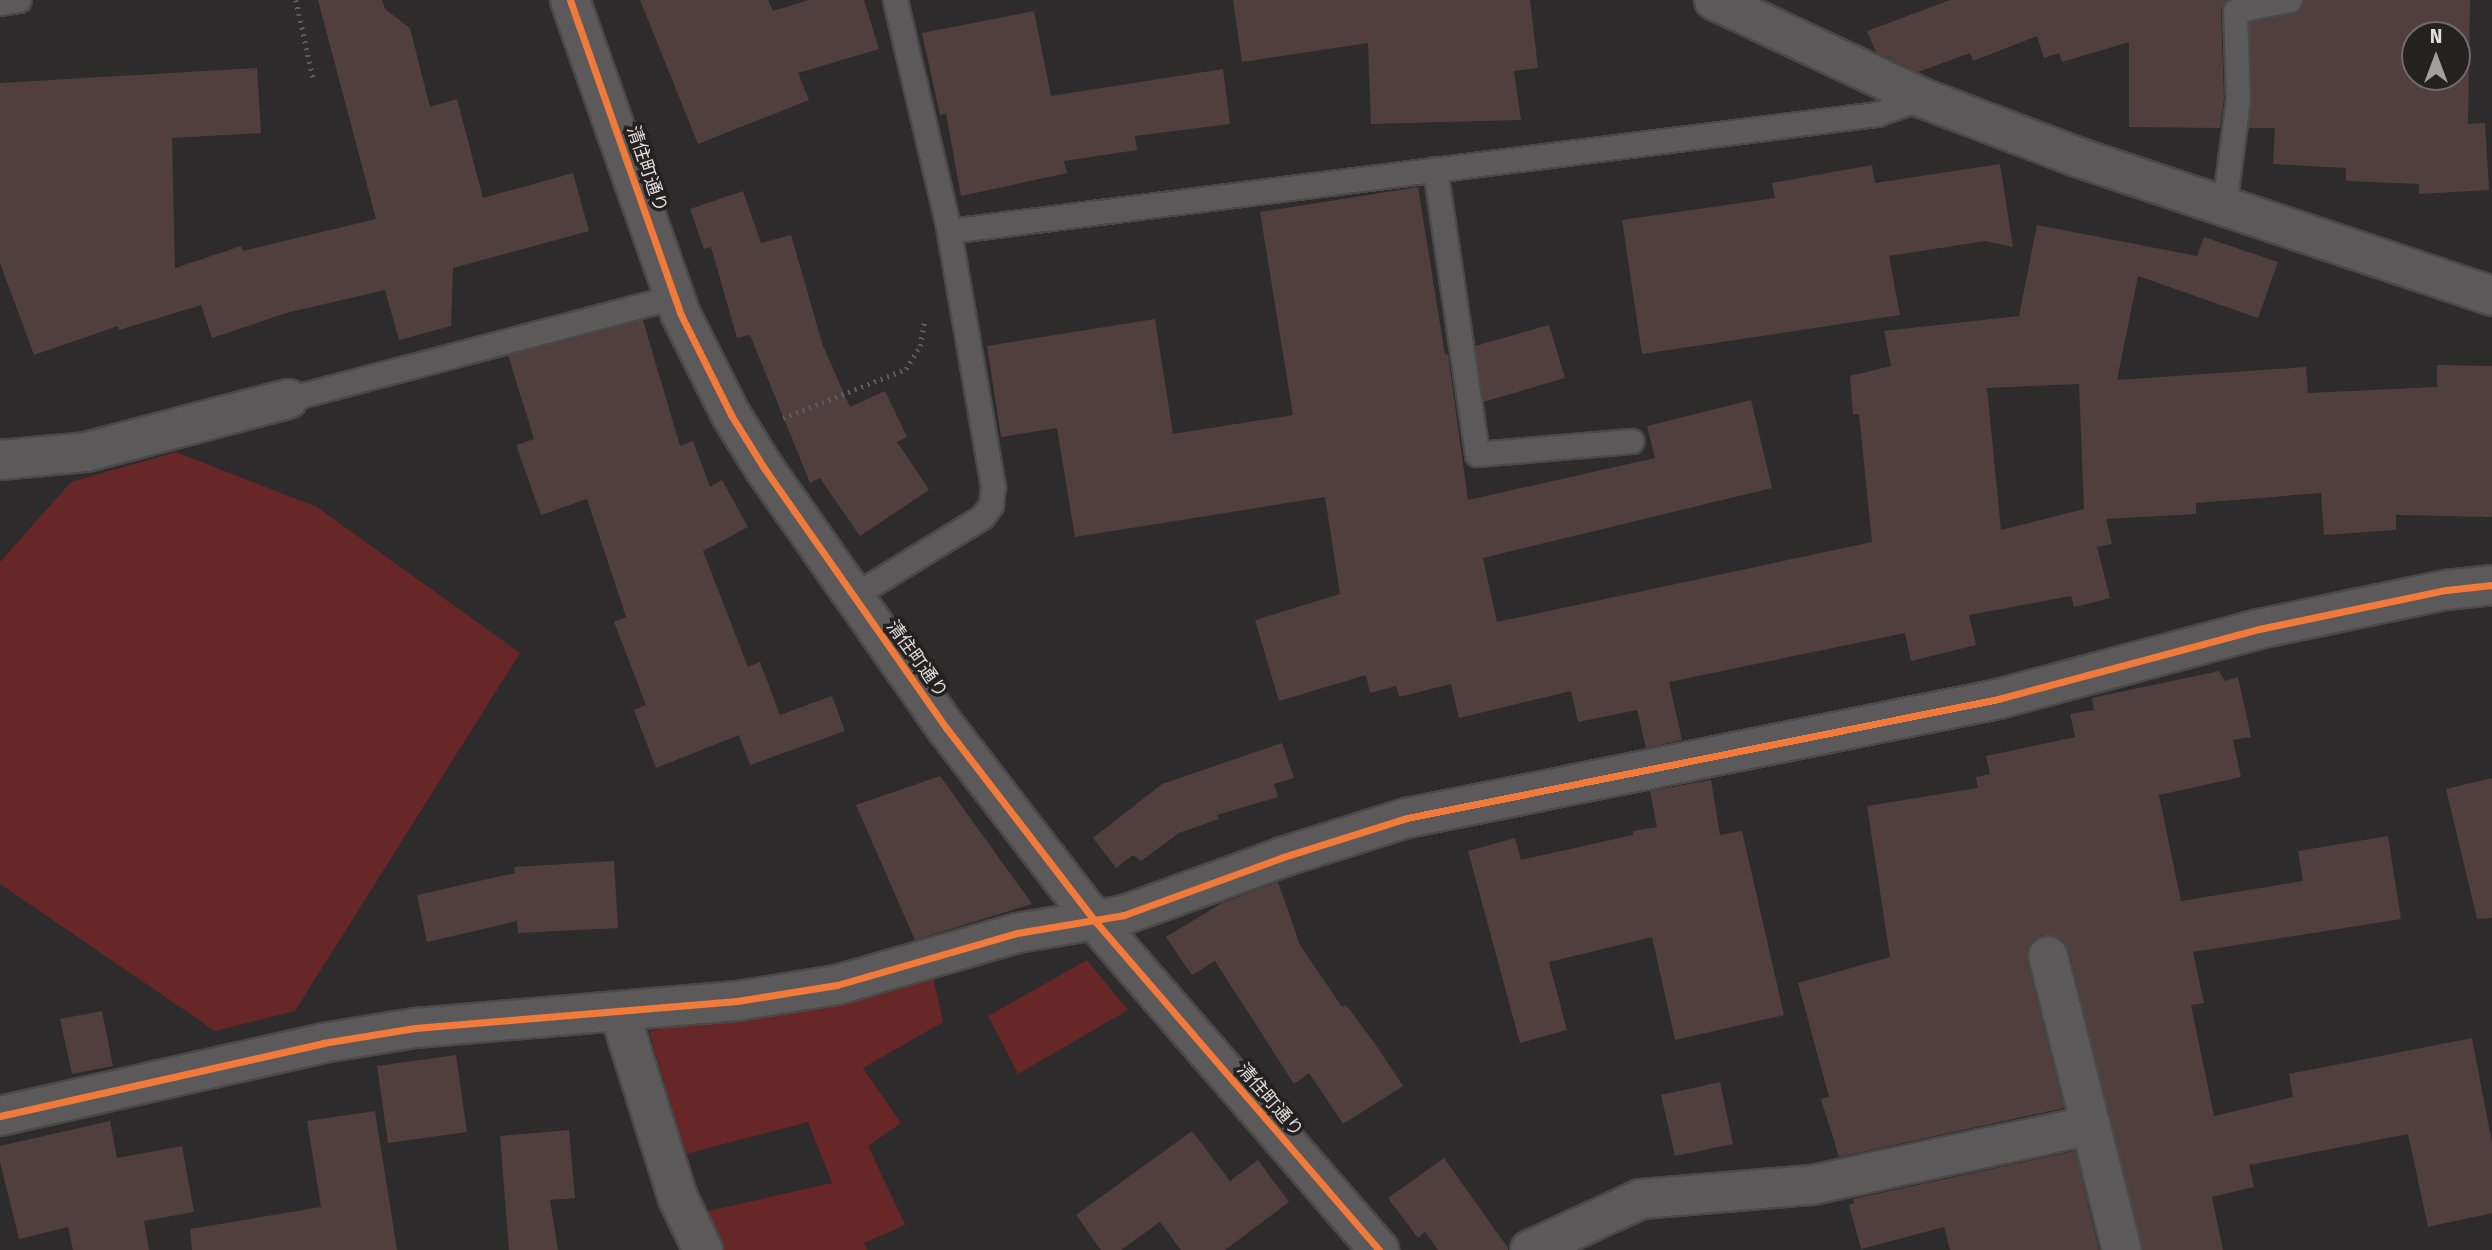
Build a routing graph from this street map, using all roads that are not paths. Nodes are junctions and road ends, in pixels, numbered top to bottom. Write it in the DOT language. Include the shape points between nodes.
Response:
graph roads {
  1 [pos="19,0"];
  2 [pos="570,0"];
  3 [pos="895,0"];
  4 [pos="1714,0"];
  5 [pos="2290,0"];
  6 [pos="0,3"];
  7 [pos="1922,98"];
  8 [pos="1435,169"];
  9 [pos="2224,206"];
  10 [pos="949,230"];
  11 [pos="675,296"];
  12 [pos="2492,296"];
  13 [pos="288,399"];
  14 [pos="1631,442"];
  15 [pos="0,460"];
  16 [pos="2492,585"];
  17 [pos="853,596"];
  18 [pos="1095,921"];
  19 [pos="2048,956"];
  20 [pos="619,1011"];
  21 [pos="0,1116"];
  22 [pos="2091,1125"];
  23 [pos="703,1250"];
  24 [pos="1379,1250"];
  25 [pos="1530,1250"];
  26 [pos="2122,1250"];
  1 -- 6 [label="lane"];
  2 -- 11 [label="street, 清住町通り"];
  3 -- 10 [label="lane"];
  4 -- 7 [label="street"];
  5 -- 9 [label="lane" via="2235,11 2238,100"];
  7 -- 8 [label="lane" via="1877,114"];
  7 -- 9 [label="street"];
  8 -- 10 [label="lane"];
  8 -- 14 [label="lane" via="1477,454"];
  9 -- 12 [label="street"];
  10 -- 17 [label="lane" via="993,487 991,505 982,517"];
  11 -- 13 [label="lane"];
  11 -- 17 [label="street, 清住町通り" via="703,363 745,438"];
  13 -- 15 [label="street" via="86,452"];
  16 -- 18 [label="street" via="2446,590 2259,629 1998,699 1407,817 1152,906"];
  17 -- 18 [label="street, 清住町通り" via="947,729"];
  18 -- 20 [label="street" via="1017,933 900,969 785,995"];
  18 -- 24 [label="street, 清住町通り"];
  19 -- 22 [label="street"];
  20 -- 21 [label="street" via="415,1028 336,1041"];
  20 -- 23 [label="street" via="678,1198"];
  22 -- 25 [label="street" via="1812,1185 1641,1199"];
  22 -- 26 [label="street"];
}
